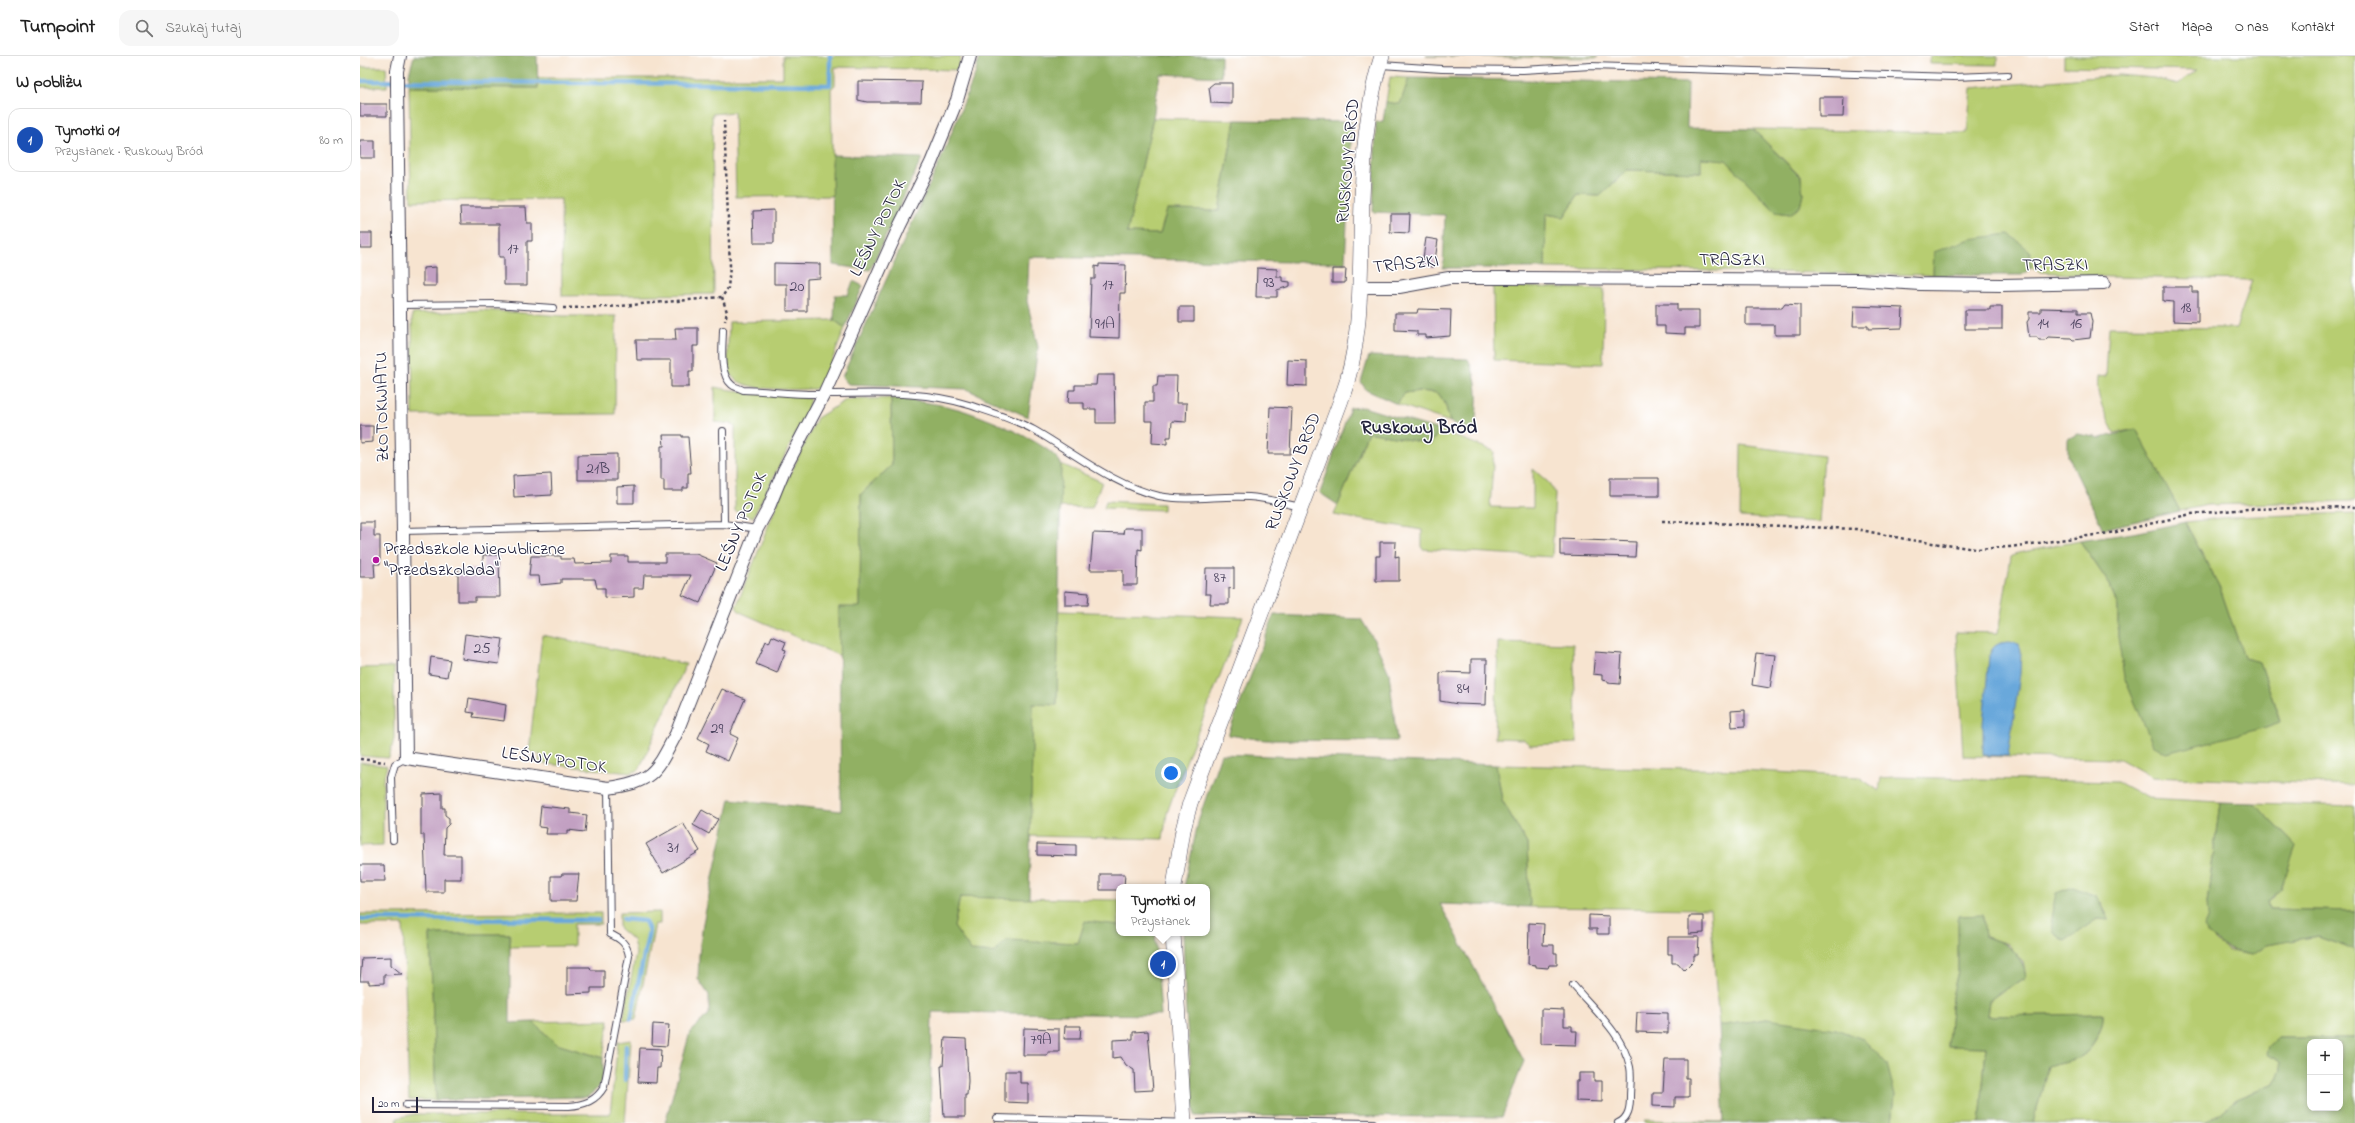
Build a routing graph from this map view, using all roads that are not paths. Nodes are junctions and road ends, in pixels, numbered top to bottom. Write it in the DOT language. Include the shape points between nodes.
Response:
graph roads {
  1 [pos="400,56"];
  2 [pos="970,56"];
  3 [pos="1381,60"];
  4 [pos="2008,74"];
  5 [pos="2104,283"];
  6 [pos="1360,287"];
  7 [pos="400,305"];
  8 [pos="553,308"];
  9 [pos="723,330"];
  10 [pos="824,394"];
  11 [pos="723,431"];
  12 [pos="1301,507"];
  13 [pos="724,524"];
  14 [pos="757,529"];
  15 [pos="402,531"];
  16 [pos="401,761"];
  17 [pos="608,788"];
  18 [pos="392,840"];
  19 [pos="1174,884"];
  20 [pos="1173,936"];
  21 [pos="1573,984"];
  22 [pos="406,1105"];
  23 [pos="997,1118"];
  24 [pos="1183,1122"];
  25 [pos="1373,1123"];
  26 [pos="1618,1123"];
  1 -- 7 [label="street, ZŁOTOKWIATU" via="397,71"];
  2 -- 10 [label="street, LEŚNY POTOK" via="957,100 934,156 857,316"];
  3 -- 4 [label="lane" via="1442,69 1523,70 1591,66 1954,78"];
  3 -- 6 [label="street, RUSKOWY BRÓD" via="1368,122 1364,163"];
  5 -- 6 [label="street, TRASZKI" via="2001,285 1859,280 1448,278 1399,287"];
  6 -- 12 [label="street, RUSKOWY BRÓD" via="1357,341 1348,380"];
  7 -- 8 [label="lane" via="495,304"];
  7 -- 15 [label="street, ZŁOTOKWIATU"];
  9 -- 10 [label="lane" via="724,367 732,385 743,390"];
  10 -- 12 [label="lane" via="877,393 936,397 968,405 1032,429 1082,460 1138,489 1160,496 1185,499 1248,497"];
  10 -- 14 [label="street, LEŚNY POTOK" via="784,470"];
  11 -- 13 [label="lane"];
  12 -- 19 [label="street, RUSKOWY BRÓD" via="1190,803"];
  13 -- 14 [label="lane"];
  13 -- 15 [label="lane"];
  14 -- 17 [label="street, LEŚNY POTOK" via="676,734 660,765 642,780 630,785"];
  15 -- 16 [label="street, ZŁOTOKWIATU"];
  16 -- 17 [label="street, LEŚNY POTOK"];
  16 -- 18 [label="lane" via="391,777"];
  17 -- 22 [label="lane" via="610,934 620,938 628,947 629,956 604,1087 600,1095 585,1104 569,1106"];
  20 -- 24 [label="street"];
  21 -- 26 [label="lane" via="1618,1038 1626,1053 1630,1068 1630,1107 1627,1116"];
  23 -- 24 [label="lane"];
  24 -- 25 [label="lane"];
}
